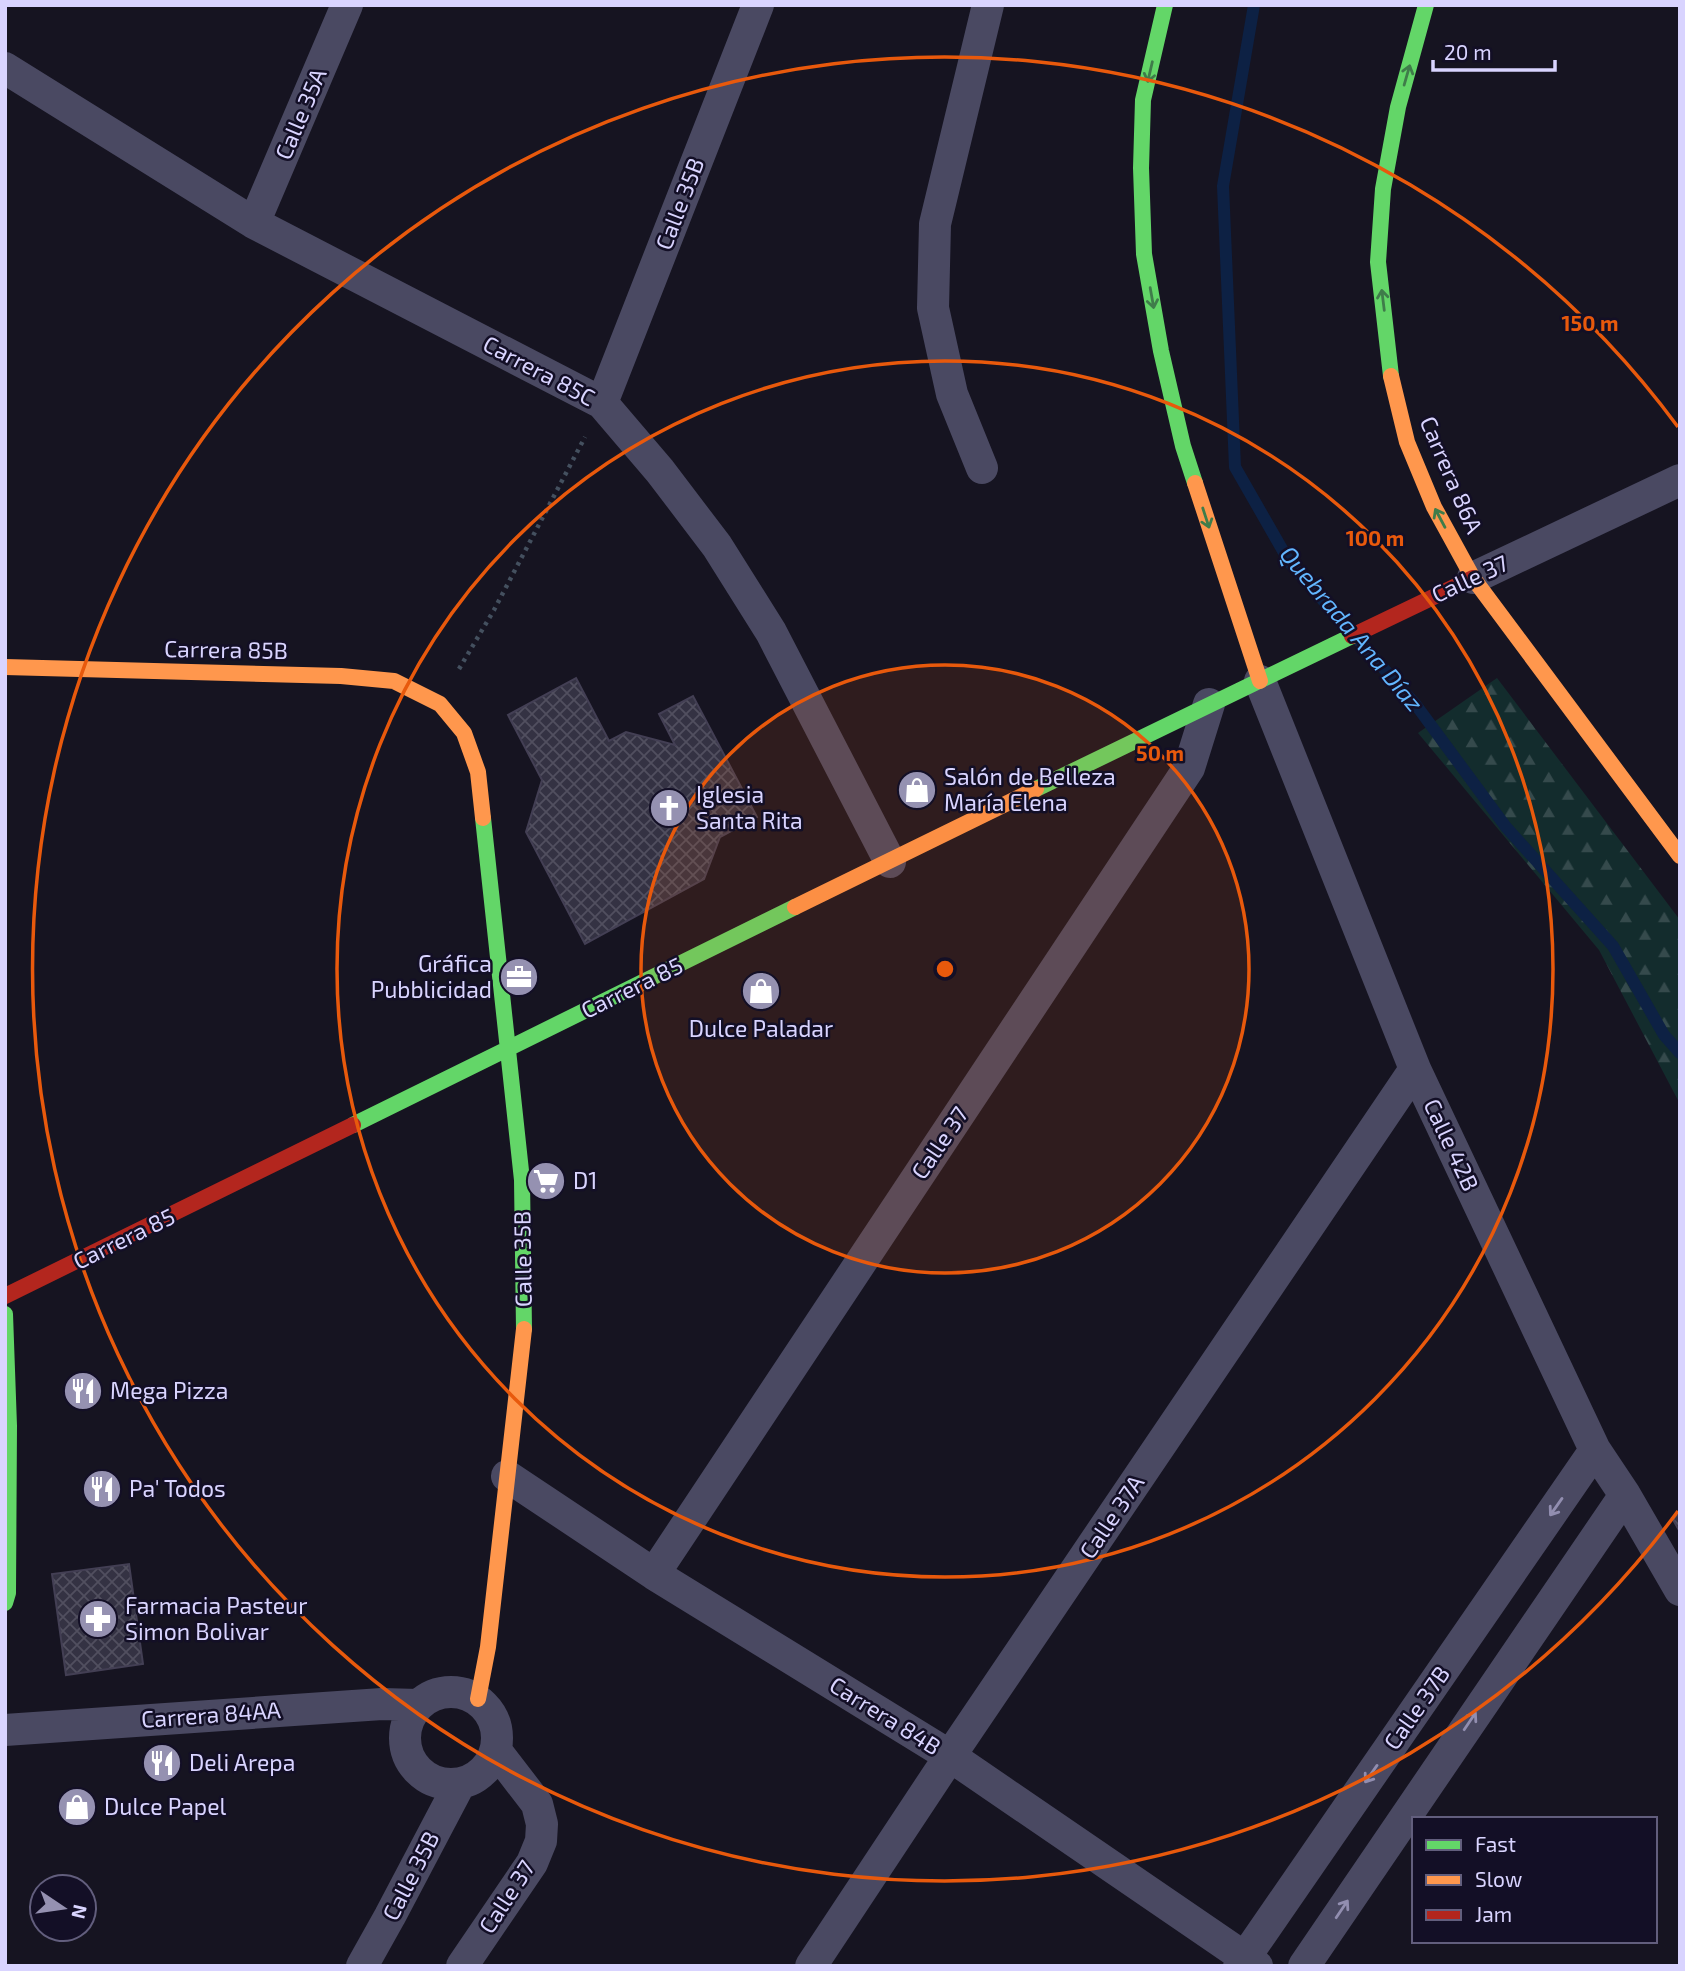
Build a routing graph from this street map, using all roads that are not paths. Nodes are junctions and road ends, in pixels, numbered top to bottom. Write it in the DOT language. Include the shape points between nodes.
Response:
graph roads {
  1 [pos="347,5"];
  2 [pos="758,5"];
  3 [pos="988,5"];
  4 [pos="1166,5"];
  5 [pos="1426,5"];
  6 [pos="5,68"];
  7 [pos="254,223"];
  8 [pos="603,403"];
  9 [pos="982,468"];
  10 [pos="1680,480"];
  11 [pos="1472,578"];
  12 [pos="5,667"];
  13 [pos="1260,681"];
  14 [pos="440,704"];
  15 [pos="1209,704"];
  16 [pos="1680,856"];
  17 [pos="890,862"];
  18 [pos="508,1048"];
  19 [pos="1415,1069"];
  20 [pos="5,1296"];
  21 [pos="5,1314"];
  22 [pos="7,1425"];
  23 [pos="1595,1450"];
  24 [pos="507,1476"];
  25 [pos="1625,1495"];
  26 [pos="654,1574"];
  27 [pos="1680,1590"];
  28 [pos="5,1603"];
  29 [pos="478,1699"];
  30 [pos="418,1705"];
  31 [pos="5,1730"];
  32 [pos="497,1752"];
  33 [pos="950,1756"];
  34 [pos="459,1785"];
  35 [pos="1247,1963"];
  36 [pos="362,1966"];
  37 [pos="462,1966"];
  38 [pos="811,1966"];
  39 [pos="1304,1966"];
  1 -- 7 [label="street, Calle 35A"];
  2 -- 8 [label="street, Calle 35B"];
  3 -- 9 [label="street" via="935,224 933,308 953,394"];
  4 -- 13 [label="street, one-way" via="1143,100 1144,254 1183,446"];
  11 -- 5 [label="street, Carrera 86A, one-way" via="1434,507 1407,442 1391,377 1378,262 1398,107"];
  6 -- 7 [label="street, Carrera 85C"];
  7 -- 8 [label="street, Carrera 85C"];
  8 -- 17 [label="street, Carrera 85C" via="717,546 771,632"];
  10 -- 11 [label="street, Calle 37"];
  11 -- 13 [label="street, Calle 37"];
  11 -- 16 [label="street, Carrera 86A"];
  12 -- 14 [label="street, Carrera 85B" via="341,676 394,681"];
  13 -- 15 [label="street, Carrera 85"];
  13 -- 19 [label="street, Calle 42B"];
  14 -- 18 [label="street, Calle 35B" via="464,733 478,772"];
  15 -- 17 [label="street, Carrera 85"];
  15 -- 26 [label="street, Calle 37" via="1189,768"];
  17 -- 18 [label="street, Carrera 85"];
  18 -- 20 [label="street, Carrera 85"];
  18 -- 24 [label="street, Calle 35B" via="522,1180 524,1332"];
  19 -- 23 [label="street, Calle 42B"];
  19 -- 33 [label="street, Calle 37A"];
  21 -- 22 [label="street"];
  22 -- 28 [label="street"];
  23 -- 25 [label="street, Calle 42B"];
  23 -- 35 [label="street, Calle 37B, one-way"];
  24 -- 26 [label="street, Carrera 84B"];
  24 -- 29 [label="street, Calle 35B"];
  25 -- 27 [label="street, Calle 42B"];
  39 -- 25 [label="street, one-way"];
  26 -- 33 [label="street, Carrera 84B"];
  29 -- 30 [label="street" via="457,1691 436,1693"];
  29 -- 32 [label="street" via="496,1722"];
  30 -- 31 [label="street, Carrera 84AA"];
  30 -- 34 [label="street" via="405,1726 405,1750 414,1768 434,1783"];
  32 -- 34 [label="street" via="483,1774"];
  32 -- 37 [label="street, Calle 37" via="537,1804 541,1840 532,1863"];
  33 -- 35 [label="street, Carrera 84B"];
  33 -- 38 [label="street, Calle 37A"];
  34 -- 36 [label="street, Calle 35B"];
}
